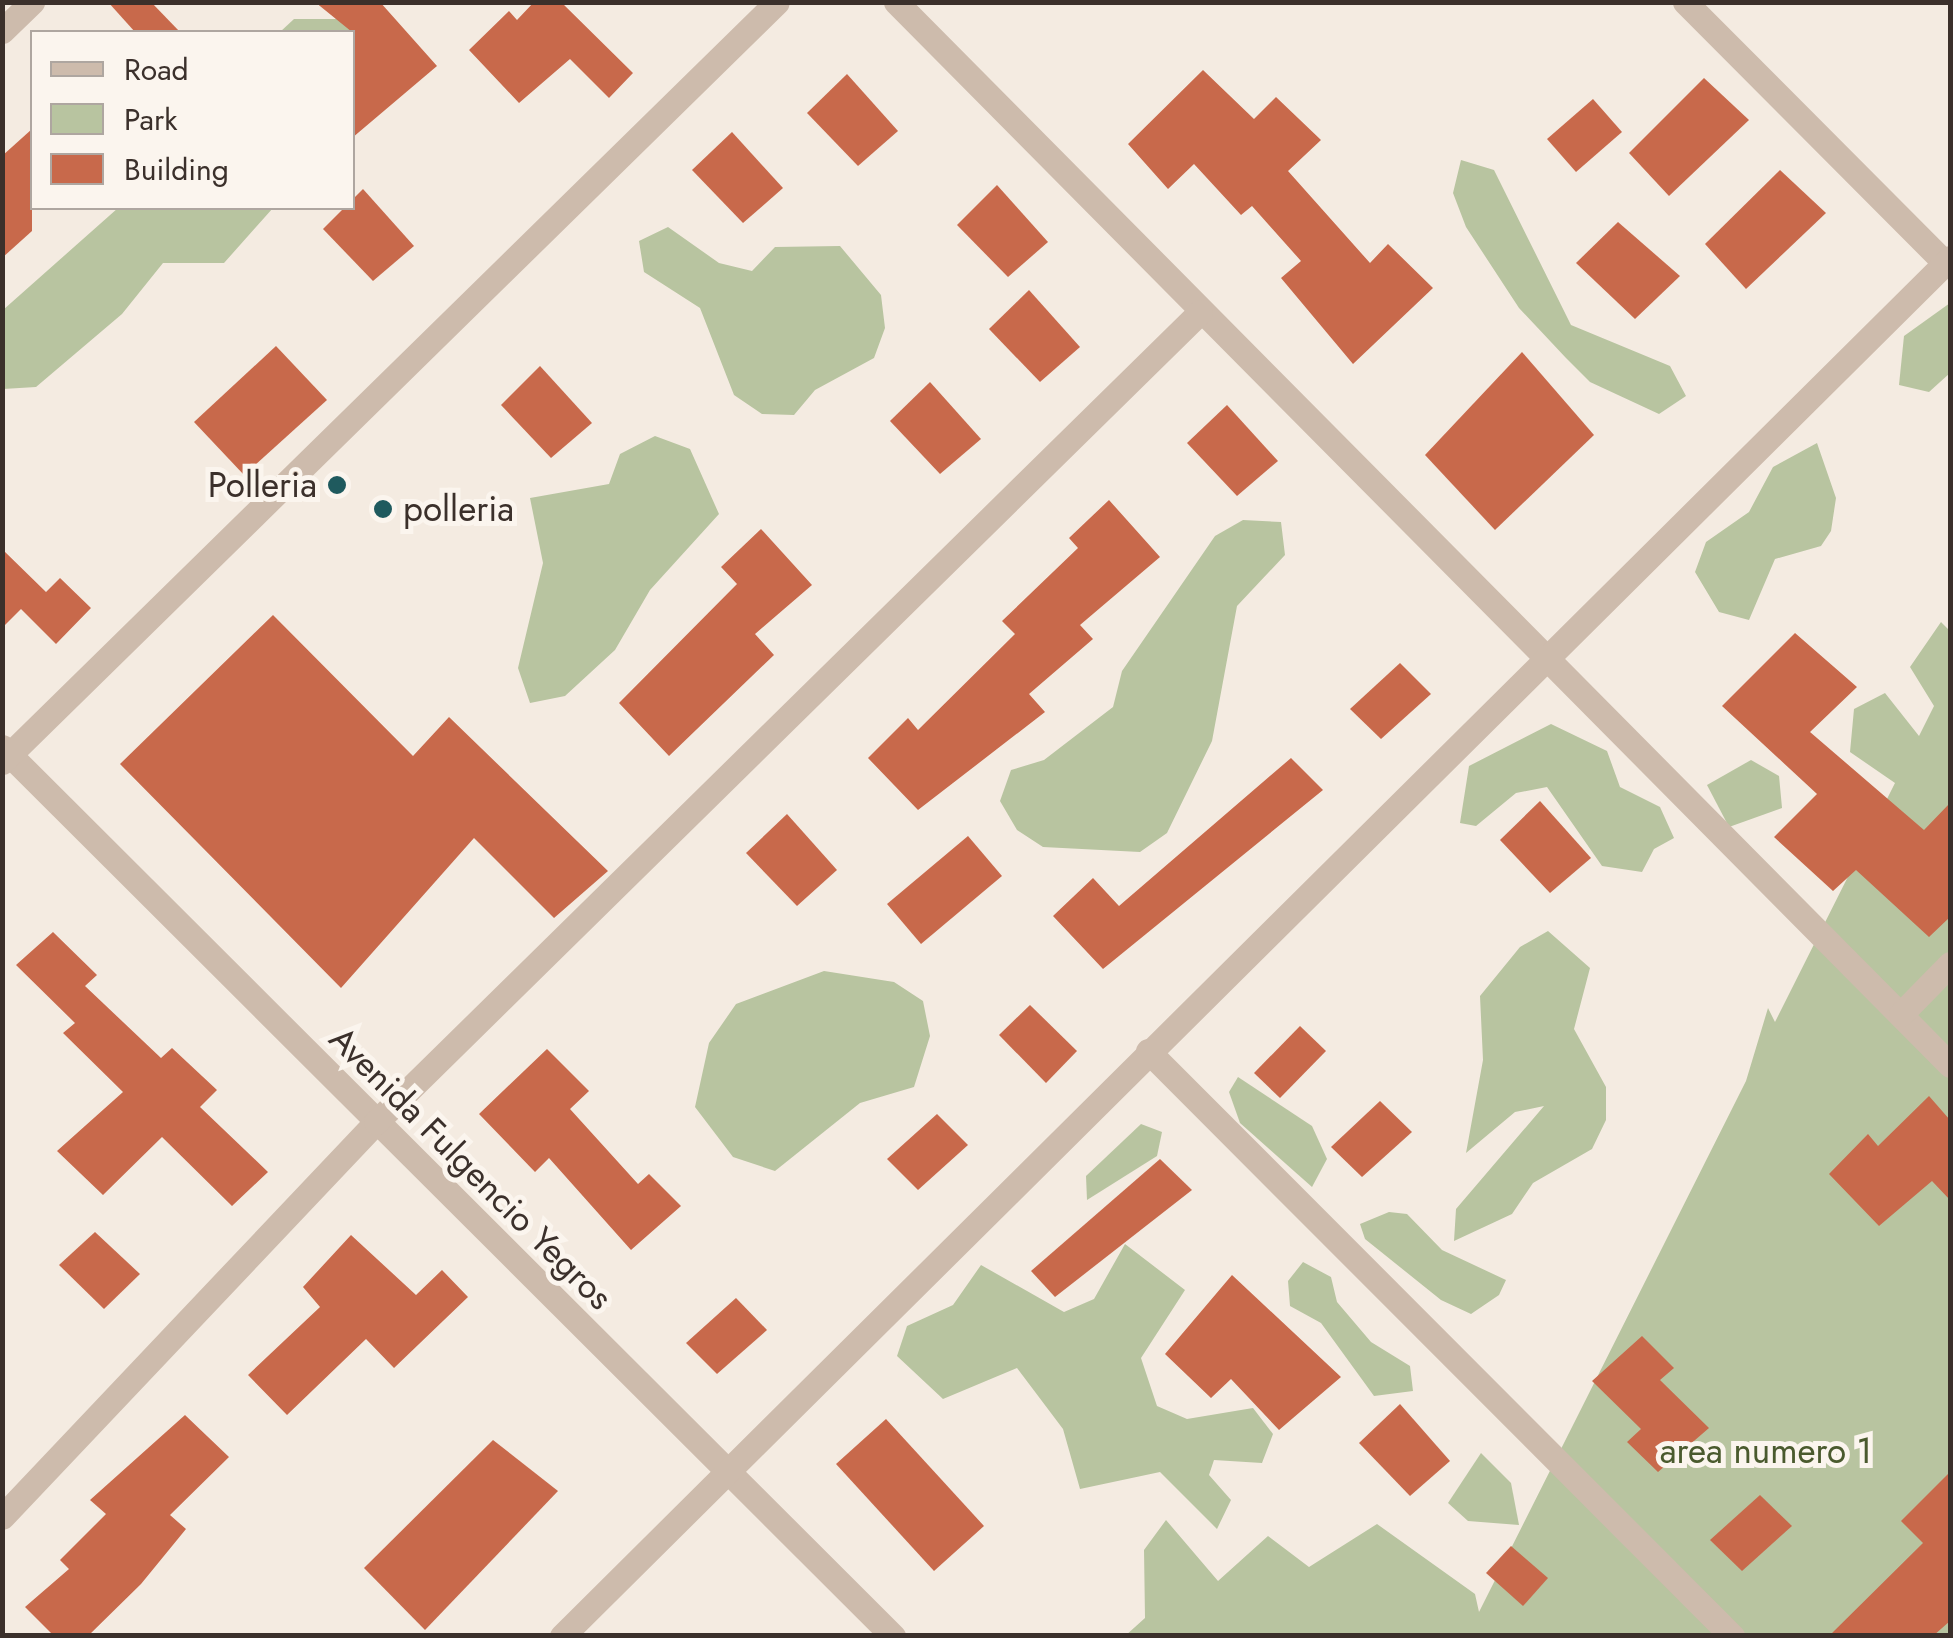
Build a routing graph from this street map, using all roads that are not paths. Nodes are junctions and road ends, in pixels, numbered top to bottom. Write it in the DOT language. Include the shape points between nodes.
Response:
graph roads {
  1 [pos="32,2"];
  2 [pos="777,2"];
  3 [pos="896,2"];
  4 [pos="1686,2"];
  5 [pos="2,31"];
  6 [pos="1948,261"];
  7 [pos="1200,312"];
  8 [pos="1546,658"];
  9 [pos="5,755"];
  10 [pos="1950,964"];
  11 [pos="1900,1014"];
  12 [pos="1148,1051"];
  13 [pos="1950,1065"];
  14 [pos="376,1122"];
  15 [pos="728,1474"];
  16 [pos="2,1516"];
  17 [pos="562,1636"];
  18 [pos="893,1636"];
  19 [pos="1732,1636"];
  1 -- 5 [label="street"];
  2 -- 9 [label="street"];
  3 -- 7 [label="street"];
  4 -- 6 [label="street"];
  6 -- 8 [label="street"];
  7 -- 8 [label="street"];
  7 -- 14 [label="street"];
  8 -- 11 [label="street"];
  8 -- 12 [label="street"];
  9 -- 14 [label="street, Avenida Fulgencio Yegros"];
  10 -- 11 [label="street"];
  11 -- 13 [label="street"];
  12 -- 15 [label="street"];
  12 -- 19 [label="street"];
  14 -- 15 [label="street, Avenida Fulgencio Yegros"];
  14 -- 16 [label="street"];
  15 -- 17 [label="street"];
  15 -- 18 [label="street, Avenida Fulgencio Yegros"];
}
